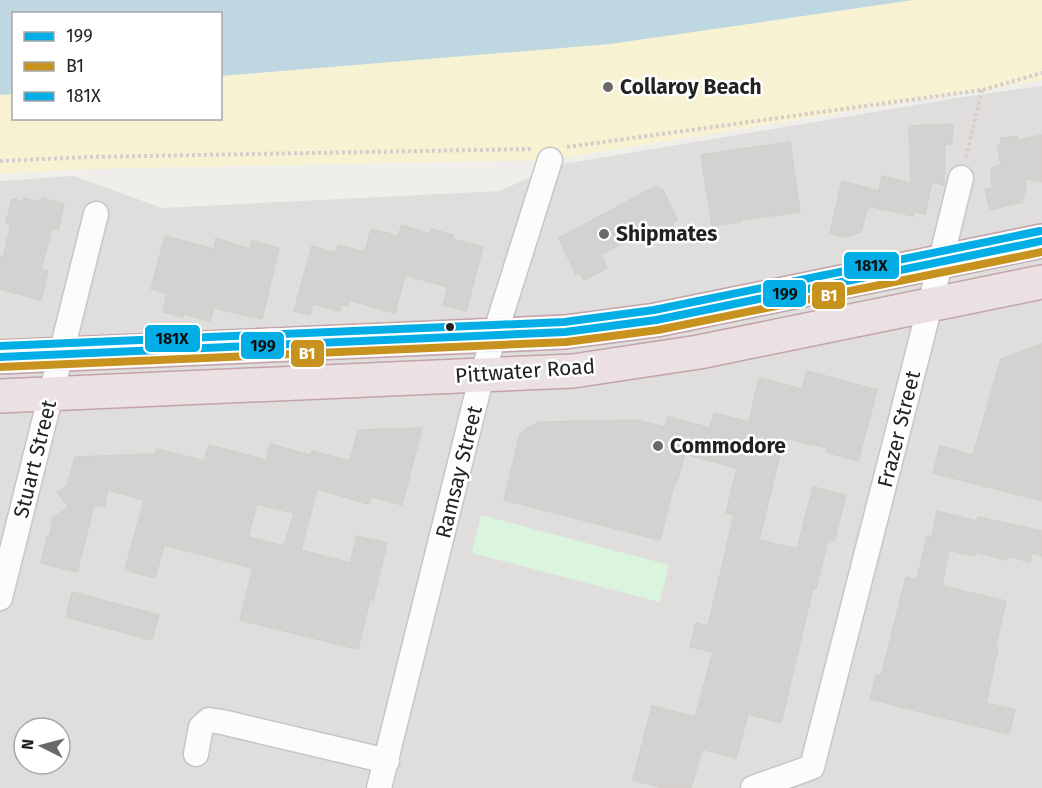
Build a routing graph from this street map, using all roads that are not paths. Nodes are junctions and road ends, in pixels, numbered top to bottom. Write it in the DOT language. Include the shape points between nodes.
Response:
graph roads {
  1 [pos="550,160"];
  2 [pos="961,178"];
  3 [pos="96,214"];
  4 [pos="1042,241"];
  5 [pos="940,262"];
  6 [pos="1042,282"];
  7 [pos="930,304"];
  8 [pos="494,336"];
  9 [pos="61,354"];
  10 [pos="0,357"];
  11 [pos="482,375"];
  12 [pos="52,394"];
  13 [pos="0,396"];
  14 [pos="0,598"];
  15 [pos="196,754"];
  16 [pos="387,761"];
  17 [pos="379,788"];
  18 [pos="753,788"];
  1 -- 8 [label="street, Ramsay Street"];
  2 -- 5 [label="street, Frazer Street"];
  3 -- 9 [label="street, Stuart Street"];
  4 -- 5 [label="highway, Pittwater Road"];
  5 -- 7 [label="street, Frazer Street"];
  5 -- 8 [label="highway, Pittwater Road" via="656,320"];
  6 -- 7 [label="highway, Pittwater Road"];
  7 -- 11 [label="highway, Pittwater Road" via="699,352 573,371"];
  7 -- 18 [label="street, Frazer Street" via="812,767"];
  8 -- 9 [label="highway, Pittwater Road"];
  8 -- 11 [label="street, Ramsay Street"];
  9 -- 10 [label="highway, Pittwater Road"];
  9 -- 12 [label="street, Stuart Street"];
  11 -- 12 [label="highway, Pittwater Road"];
  11 -- 16 [label="street, Ramsay Street"];
  12 -- 13 [label="highway, Pittwater Road"];
  12 -- 14 [label="street, Stuart Street"];
  15 -- 16 [label="street" via="201,727 209,720"];
  16 -- 17 [label="street, Ramsay Street"];
}
